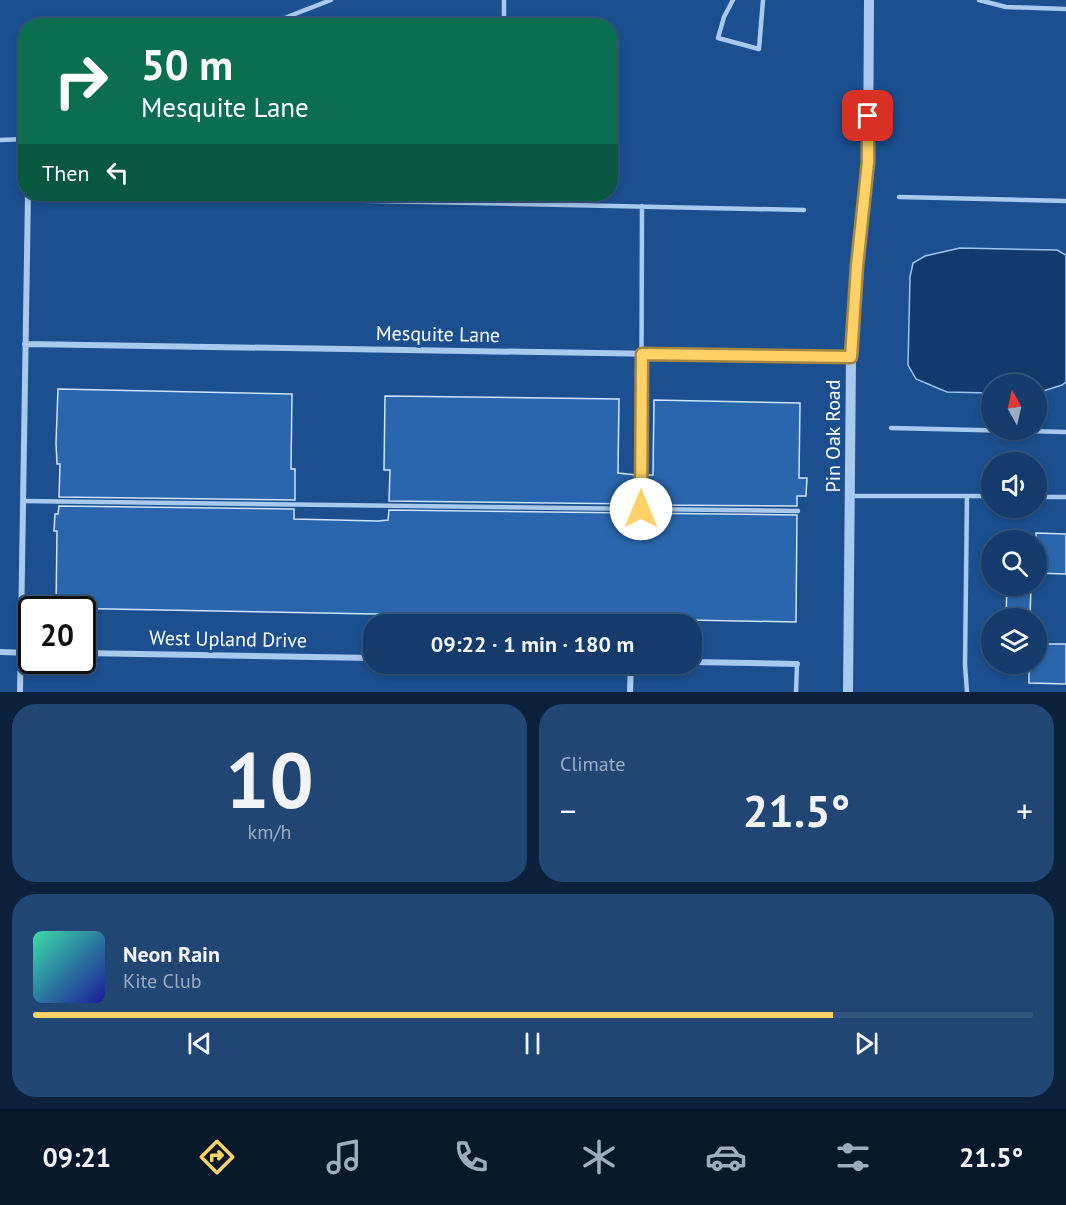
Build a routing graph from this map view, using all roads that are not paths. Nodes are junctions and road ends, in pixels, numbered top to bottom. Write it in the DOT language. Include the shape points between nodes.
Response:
graph roads {
  1 [pos="331,0"];
  2 [pos="504,0"];
  3 [pos="733,0"];
  4 [pos="763,0"];
  5 [pos="869,0"];
  6 [pos="979,0"];
  7 [pos="1066,9"];
  8 [pos="287,18"];
  9 [pos="504,18"];
  10 [pos="18,139"];
  11 [pos="0,140"];
  12 [pos="899,197"];
  13 [pos="28,201"];
  14 [pos="394,201"];
  15 [pos="1066,201"];
  16 [pos="642,206"];
  17 [pos="804,210"];
  18 [pos="25,344"];
  19 [pos="642,354"];
  20 [pos="851,357"];
  21 [pos="891,428"];
  22 [pos="1066,432"];
  23 [pos="851,496"];
  24 [pos="967,496"];
  25 [pos="981,496"];
  26 [pos="1047,497"];
  27 [pos="1066,497"];
  28 [pos="23,501"];
  29 [pos="641,509"];
  30 [pos="798,511"];
  31 [pos="21,596"];
  32 [pos="0,652"];
  33 [pos="18,652"];
  34 [pos="96,654"];
  35 [pos="363,658"];
  36 [pos="702,663"];
  37 [pos="797,664"];
  38 [pos="20,674"];
  39 [pos="630,674"];
  40 [pos="20,692"];
  41 [pos="630,692"];
  42 [pos="796,692"];
  43 [pos="848,692"];
  44 [pos="967,692"];
  1 -- 8 [label="lane"];
  2 -- 9 [label="lane"];
  3 -- 4 [label="lane" via="718,38 759,49"];
  5 -- 20 [label="street, Pin Oak Road" via="868,162"];
  6 -- 7 [label="lane" via="1006,7"];
  10 -- 11 [label="lane"];
  12 -- 15 [label="lane"];
  13 -- 18 [label="street"];
  14 -- 16 [label="lane"];
  16 -- 17 [label="lane"];
  16 -- 19 [label="lane"];
  18 -- 19 [label="street, Mesquite Lane"];
  18 -- 28 [label="street"];
  19 -- 20 [label="street, Mesquite Lane"];
  19 -- 29 [label="lane"];
  20 -- 23 [label="street, Pin Oak Road"];
  21 -- 22 [label="lane"];
  23 -- 24 [label="lane"];
  23 -- 43 [label="street, Pin Oak Road"];
  24 -- 25 [label="lane"];
  24 -- 44 [label="lane"];
  26 -- 27 [label="lane"];
  28 -- 29 [label="lane"];
  28 -- 31 [label="street"];
  29 -- 30 [label="lane"];
  32 -- 33 [label="street"];
  34 -- 35 [label="street, West Upland Drive"];
  36 -- 37 [label="street"];
  37 -- 42 [label="lane"];
  38 -- 40 [label="street"];
  39 -- 41 [label="street"];
}
